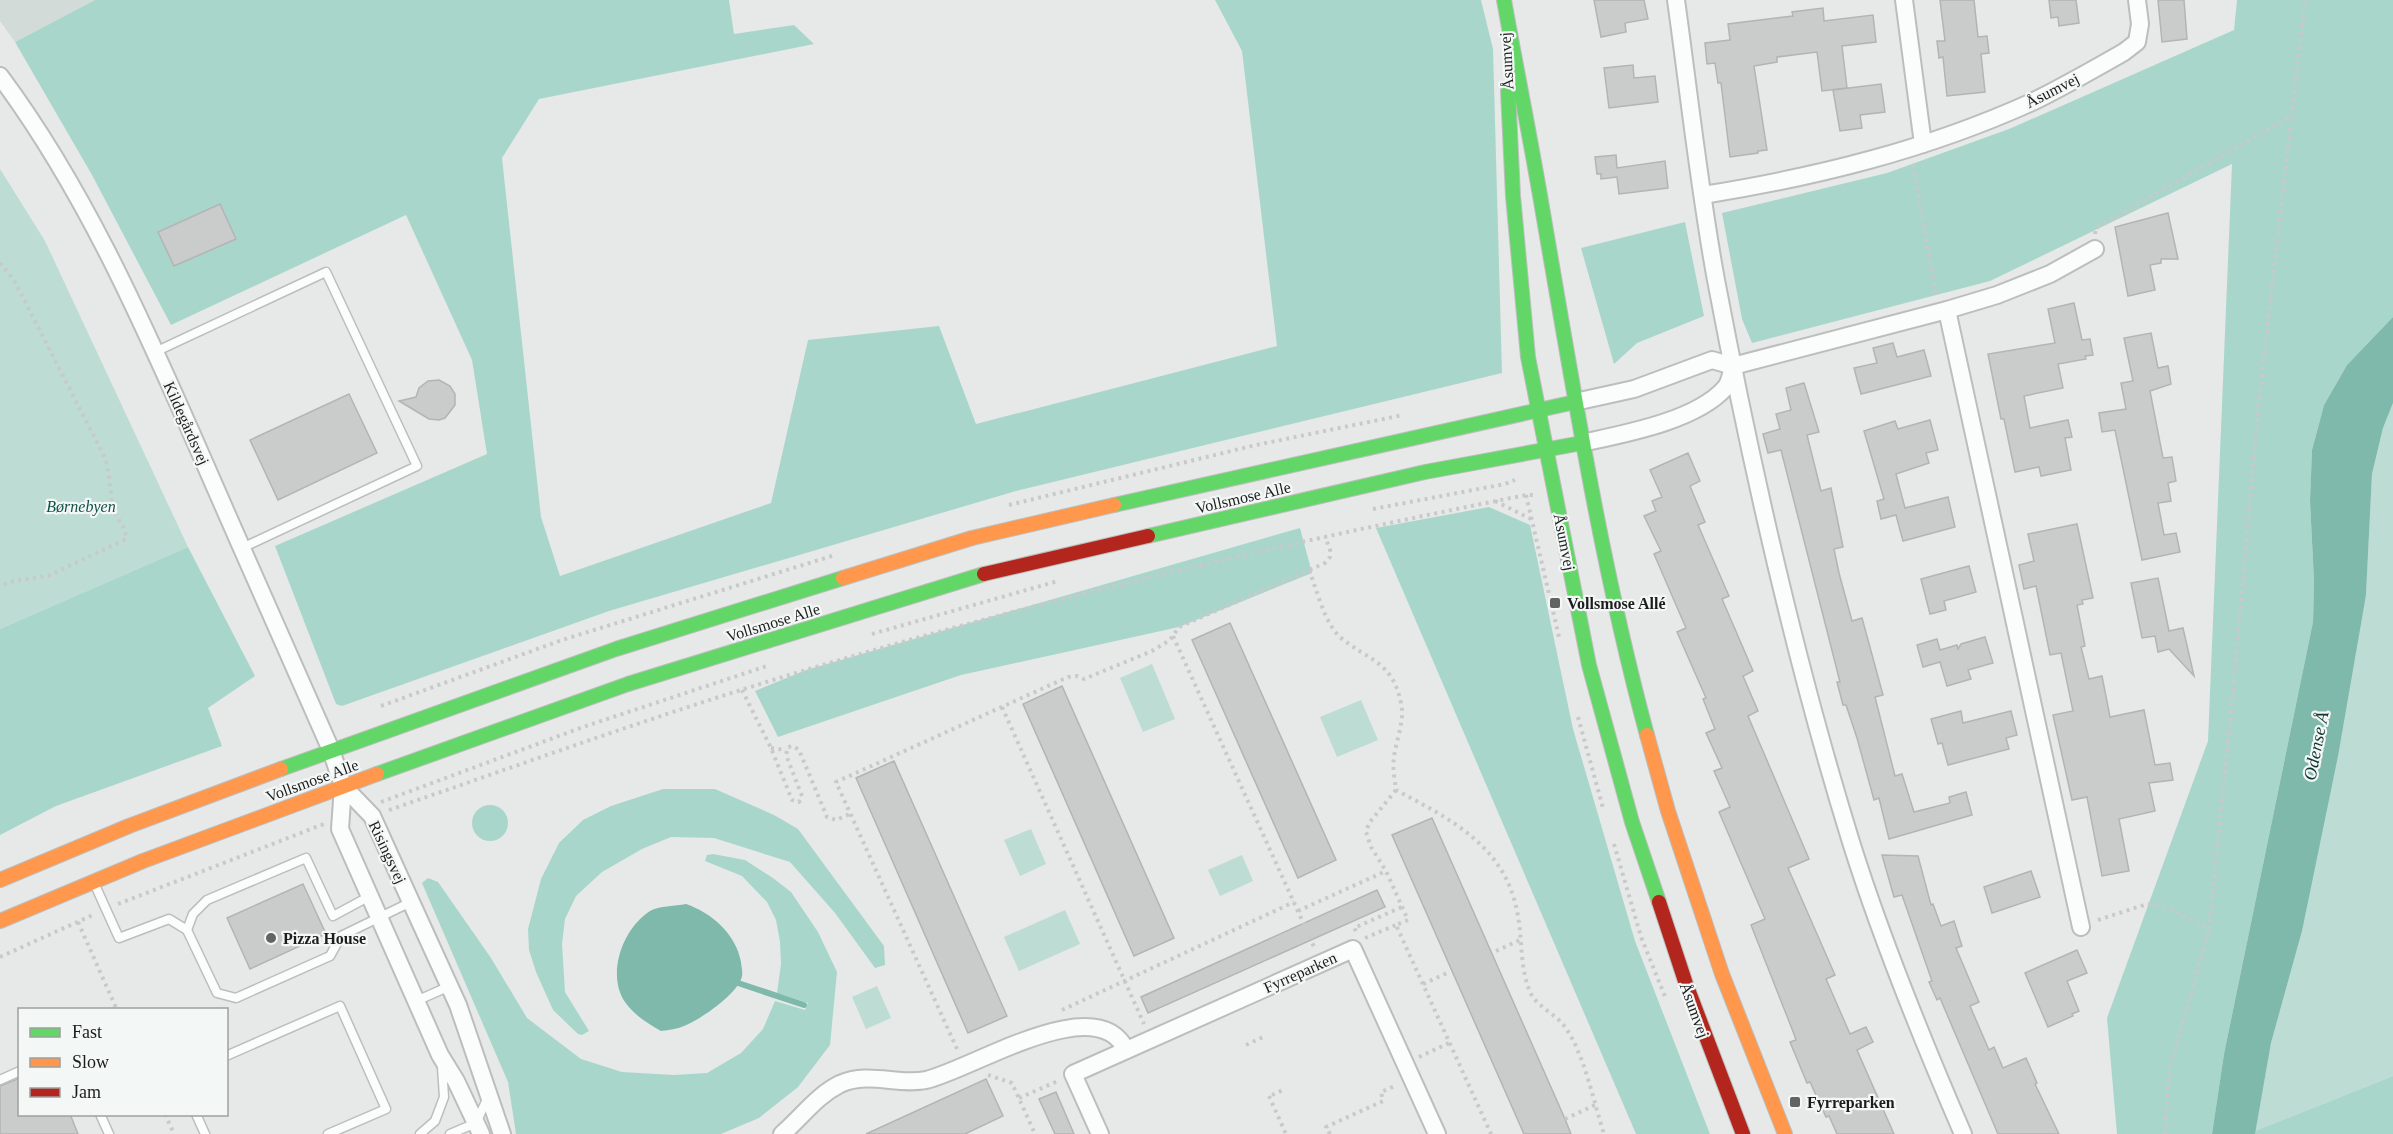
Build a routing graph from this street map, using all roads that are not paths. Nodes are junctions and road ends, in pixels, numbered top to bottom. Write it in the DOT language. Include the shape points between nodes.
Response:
graph roads {
  1 [pos="1503,0"];
  2 [pos="1676,0"];
  3 [pos="1904,0"];
  4 [pos="2137,0"];
  5 [pos="0,76"];
  6 [pos="1916,146"];
  7 [pos="1703,195"];
  8 [pos="2095,249"];
  9 [pos="1943,311"];
  10 [pos="156,352"];
  11 [pos="1733,366"];
  12 [pos="1575,402"];
  13 [pos="1538,410"];
  14 [pos="1582,443"];
  15 [pos="1546,450"];
  16 [pos="242,548"];
  17 [pos="331,750"];
  18 [pos="343,786"];
  19 [pos="0,880"];
  20 [pos="94,881"];
  21 [pos="370,896"];
  22 [pos="411,902"];
  23 [pos="379,917"];
  24 [pos="0,921"];
  25 [pos="2081,927"];
  26 [pos="187,930"];
  27 [pos="450,986"];
  28 [pos="416,1001"];
  29 [pos="1126,1050"];
  30 [pos="228,1055"];
  31 [pos="440,1055"];
  32 [pos="18,1072"];
  33 [pos="0,1080"];
  34 [pos="489,1095"];
  35 [pos="101,1116"];
  36 [pos="197,1116"];
  37 [pos="478,1128"];
  38 [pos="109,1134"];
  39 [pos="205,1134"];
  40 [pos="328,1134"];
  41 [pos="420,1134"];
  42 [pos="450,1134"];
  43 [pos="502,1134"];
  44 [pos="782,1134"];
  45 [pos="1100,1134"];
  46 [pos="1437,1134"];
  47 [pos="1743,1134"];
  48 [pos="1785,1134"];
  49 [pos="1963,1134"];
  1 -- 12 [label="street, Åsumvej"];
  1 -- 13 [label="street, Åsumvej" via="1515,217 1528,357"];
  2 -- 7 [label="street"];
  3 -- 6 [label="street"];
  4 -- 6 [label="street, Åsumvej" via="2137,42 2124,52 2033,101"];
  5 -- 10 [label="street, Kildegårdsvej" via="23,106 69,184"];
  6 -- 7 [label="street, Åsumvej" via="1824,173"];
  7 -- 11 [label="street"];
  8 -- 9 [label="street" via="2050,274"];
  9 -- 11 [label="street"];
  9 -- 25 [label="street"];
  10 -- 16 [label="street, Kildegårdsvej"];
  10 -- 16 [label="lane" via="326,272 417,466"];
  11 -- 12 [label="street" via="1712,360 1634,389"];
  11 -- 14 [label="street" via="1726,387 1676,418"];
  11 -- 49 [label="street" via="1806,688 1852,844 1903,987"];
  12 -- 13 [label="street, Vollsmose Alle"];
  12 -- 14 [label="street, Åsumvej"];
  13 -- 15 [label="street, Åsumvej"];
  13 -- 17 [label="street, Vollsmose Alle" via="972,538 616,649"];
  14 -- 15 [label="street, Vollsmose Alle"];
  14 -- 48 [label="street, Åsumvej" via="1629,667 1668,811 1722,974"];
  15 -- 18 [label="street, Vollsmose Alle" via="1425,472 982,574 628,684"];
  15 -- 47 [label="street, Åsumvej" via="1589,665 1632,822 1686,984"];
  16 -- 17 [label="street, Kildegårdsvej"];
  17 -- 18 [label="street, Kildegårdsvej"];
  17 -- 19 [label="street, Vollsmose Alle" via="129,826"];
  18 -- 20 [label="street, Vollsmose Alle"];
  18 -- 21 [label="street, Risingsvej" via="340,829"];
  18 -- 22 [label="street, Risingsvej" via="368,812"];
  20 -- 24 [label="street, Vollsmose Alle"];
  20 -- 26 [label="lane" via="119,938 169,919"];
  21 -- 23 [label="street, Risingsvej"];
  21 -- 26 [label="lane" via="333,916 306,858 207,900 193,914"];
  22 -- 23 [label="lane"];
  22 -- 27 [label="street, Risingsvej"];
  23 -- 26 [label="lane" via="341,936 330,956 236,998 217,993"];
  23 -- 28 [label="street, Risingsvej"];
  27 -- 28 [label="lane"];
  27 -- 34 [label="street, Risingsvej"];
  28 -- 31 [label="street, Risingsvej"];
  29 -- 44 [label="street" via="1121,1040 1103,1029 1070,1028 1048,1032 925,1080 851,1080 810,1104"];
  29 -- 45 [label="street, Fyrreparken" via="1073,1074"];
  29 -- 46 [label="street, Fyrreparken" via="1353,949"];
  30 -- 40 [label="lane" via="340,1006 386,1108"];
  31 -- 37 [label="street, Risingsvej"];
  31 -- 41 [label="lane, Risingsvej" via="444,1097 435,1121"];
  32 -- 33 [label="lane"];
  34 -- 37 [label="lane"];
  34 -- 43 [label="street, Risingsvej"];
  35 -- 38 [label="lane"];
  36 -- 39 [label="lane"];
  37 -- 42 [label="lane"];
}
